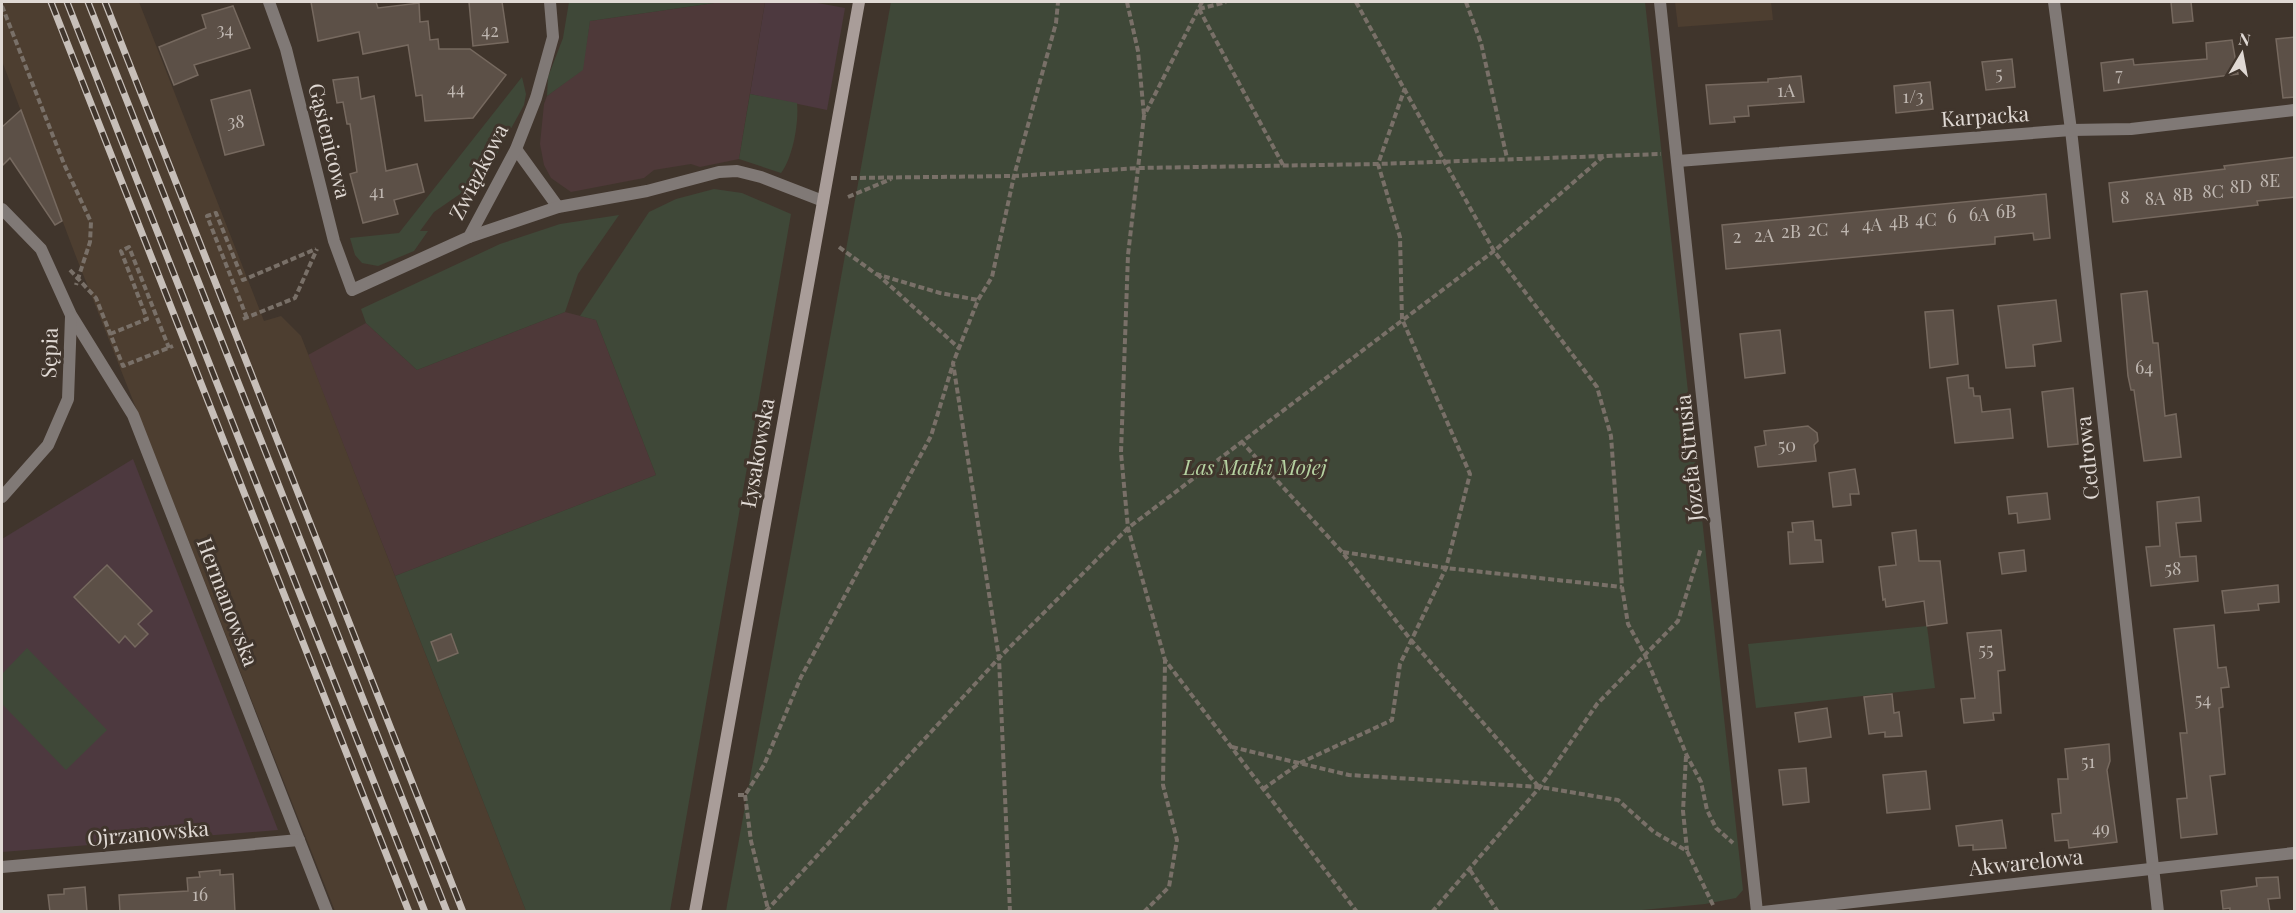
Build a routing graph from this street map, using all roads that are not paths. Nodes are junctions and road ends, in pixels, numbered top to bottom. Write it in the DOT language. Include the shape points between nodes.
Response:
graph roads {
  1 [pos="269,2"];
  2 [pos="550,2"];
  3 [pos="859,2"];
  4 [pos="1659,2"];
  5 [pos="2054,2"];
  6 [pos="2295,110"];
  7 [pos="2072,130"];
  8 [pos="516,149"];
  9 [pos="1678,161"];
  10 [pos="823,201"];
  11 [pos="558,207"];
  12 [pos="2,209"];
  13 [pos="469,237"];
  14 [pos="352,290"];
  15 [pos="71,315"];
  16 [pos="2,497"];
  17 [pos="299,840"];
  18 [pos="2295,853"];
  19 [pos="2,867"];
  20 [pos="2153,869"];
  21 [pos="327,912"];
  22 [pos="694,912"];
  23 [pos="1756,912"];
  24 [pos="1763,912"];
  25 [pos="2158,912"];
  1 -- 14 [label="street, Gąsienicowa" via="286,49 334,241"];
  2 -- 8 [label="street, Związkowa" via="552,43"];
  3 -- 10 [label="street, Łysakowska"];
  4 -- 9 [label="street, Józefa Strusia"];
  5 -- 7 [label="street, Cedrowa"];
  6 -- 7 [label="street, Karpacka" via="2131,129"];
  7 -- 9 [label="street, Karpacka"];
  7 -- 20 [label="street, Cedrowa"];
  8 -- 11 [label="street"];
  8 -- 13 [label="street, Związkowa"];
  9 -- 23 [label="street, Józefa Strusia"];
  10 -- 11 [label="street" via="737,171"];
  10 -- 22 [label="street, Łysakowska"];
  11 -- 13 [label="street"];
  12 -- 15 [label="street, Sępia" via="41,249"];
  13 -- 14 [label="street, Związkowa"];
  15 -- 16 [label="street, Sępia" via="68,399 48,445"];
  15 -- 17 [label="street, Hermanowska" via="133,415"];
  17 -- 19 [label="street, Ojrzanowska"];
  17 -- 21 [label="street, Hermanowska"];
  18 -- 20 [label="street, Akwarelowa"];
  20 -- 24 [label="street, Akwarelowa"];
  20 -- 25 [label="street, Cedrowa"];
}
